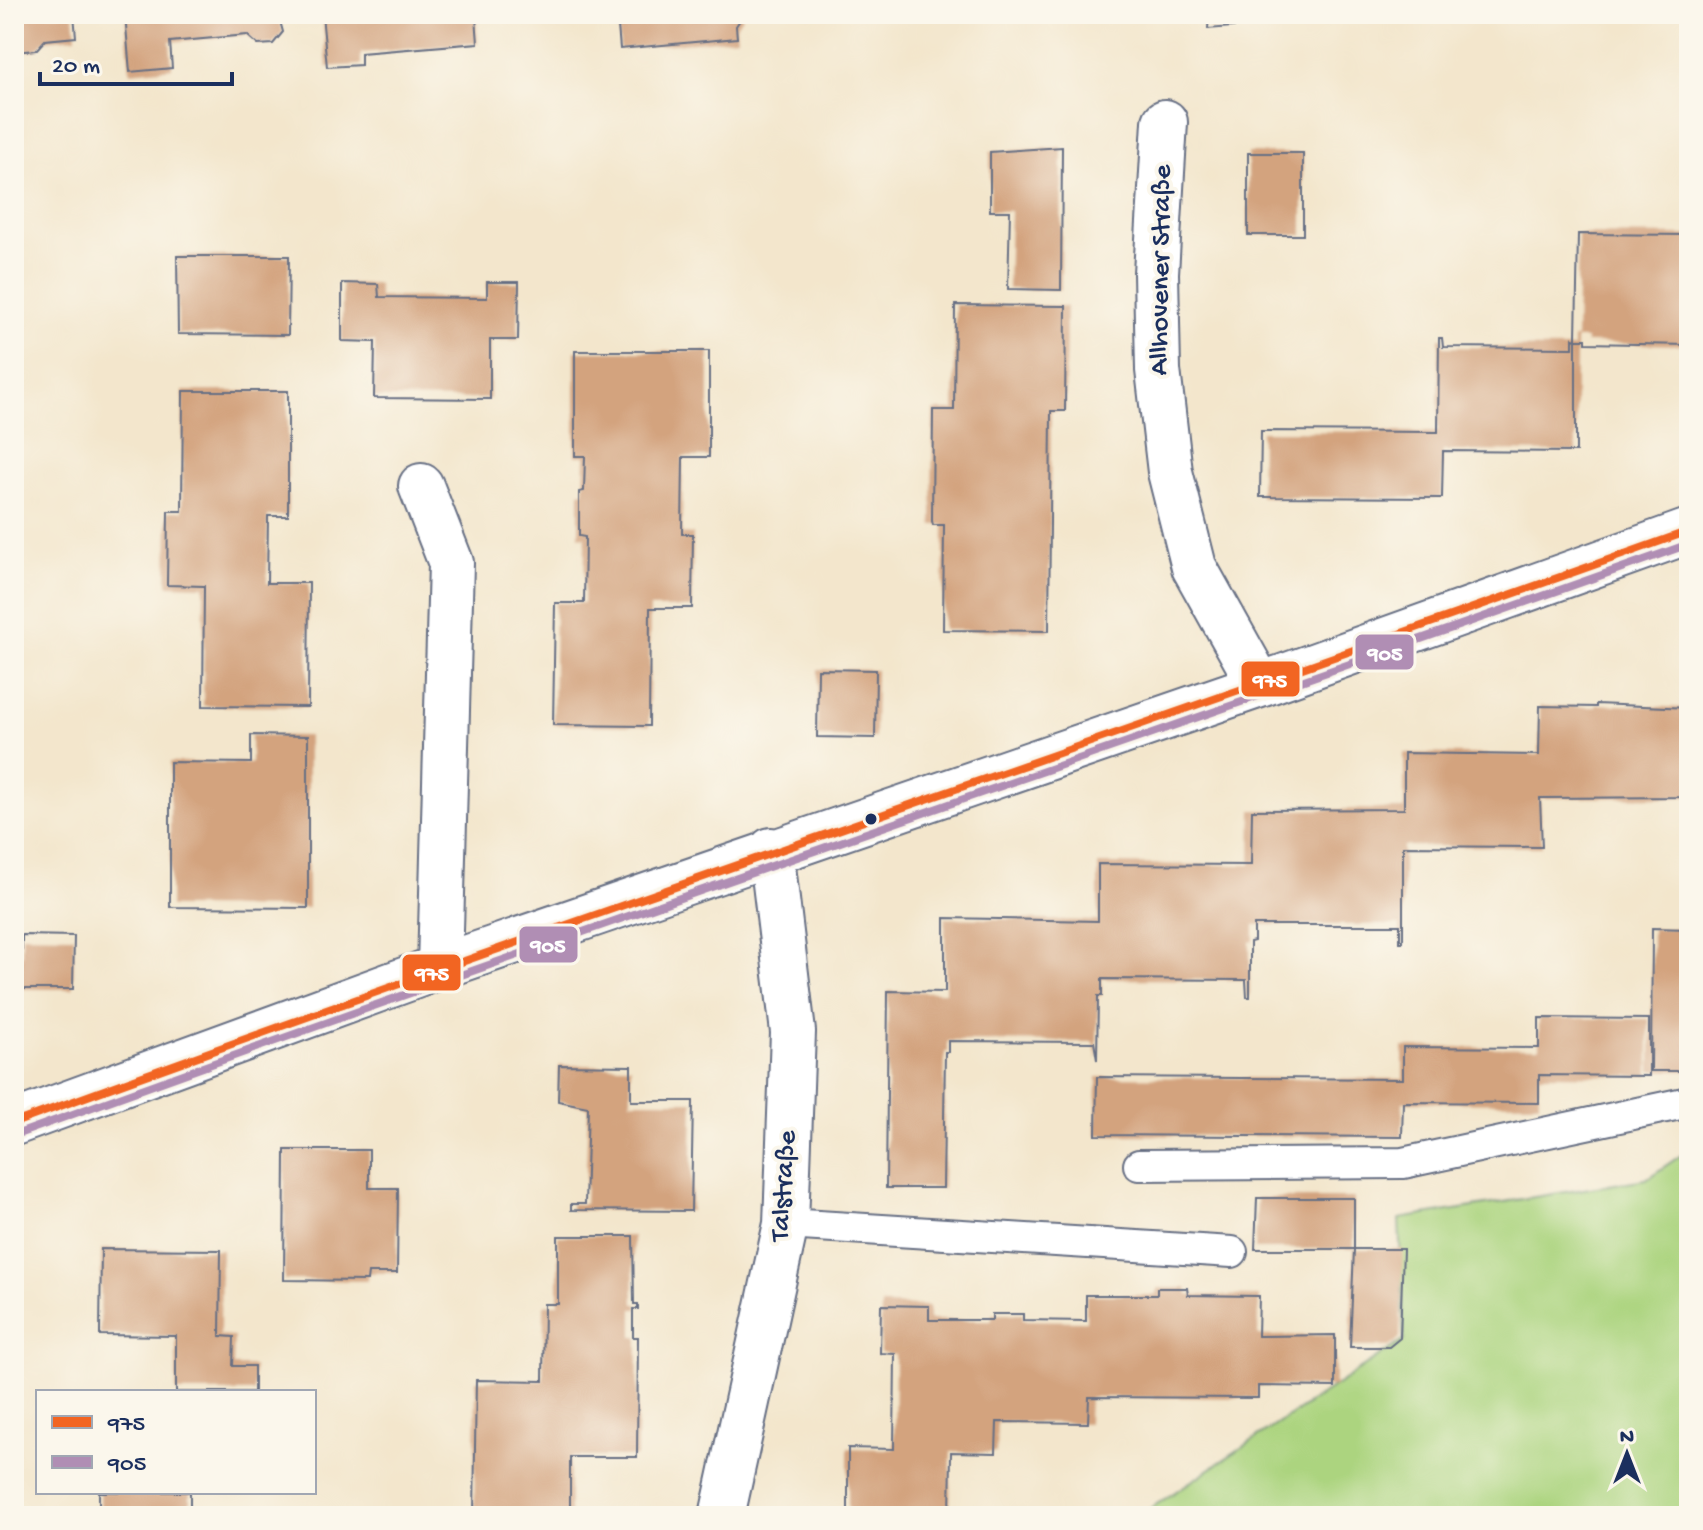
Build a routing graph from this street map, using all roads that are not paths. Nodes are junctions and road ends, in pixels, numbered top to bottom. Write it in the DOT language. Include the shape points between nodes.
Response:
graph roads {
  1 [pos="1165,122"];
  2 [pos="421,486"];
  3 [pos="1689,531"];
  4 [pos="1260,685"];
  5 [pos="771,850"];
  6 [pos="440,967"];
  7 [pos="1689,1102"];
  8 [pos="14,1123"];
  9 [pos="1139,1165"];
  10 [pos="786,1224"];
  11 [pos="1232,1252"];
  12 [pos="722,1516"];
  1 -- 4 [label="street, Allhovener Straße" via="1156,273 1158,370 1170,472 1194,567"];
  2 -- 6 [label="street" via="451,563"];
  3 -- 4 [label="street"];
  4 -- 5 [label="street"];
  5 -- 6 [label="street"];
  5 -- 10 [label="street, Talstraße" via="793,1032"];
  6 -- 8 [label="street"];
  7 -- 9 [label="lane" via="1403,1163"];
  10 -- 11 [label="lane"];
  10 -- 12 [label="street, Talstraße"];
}
